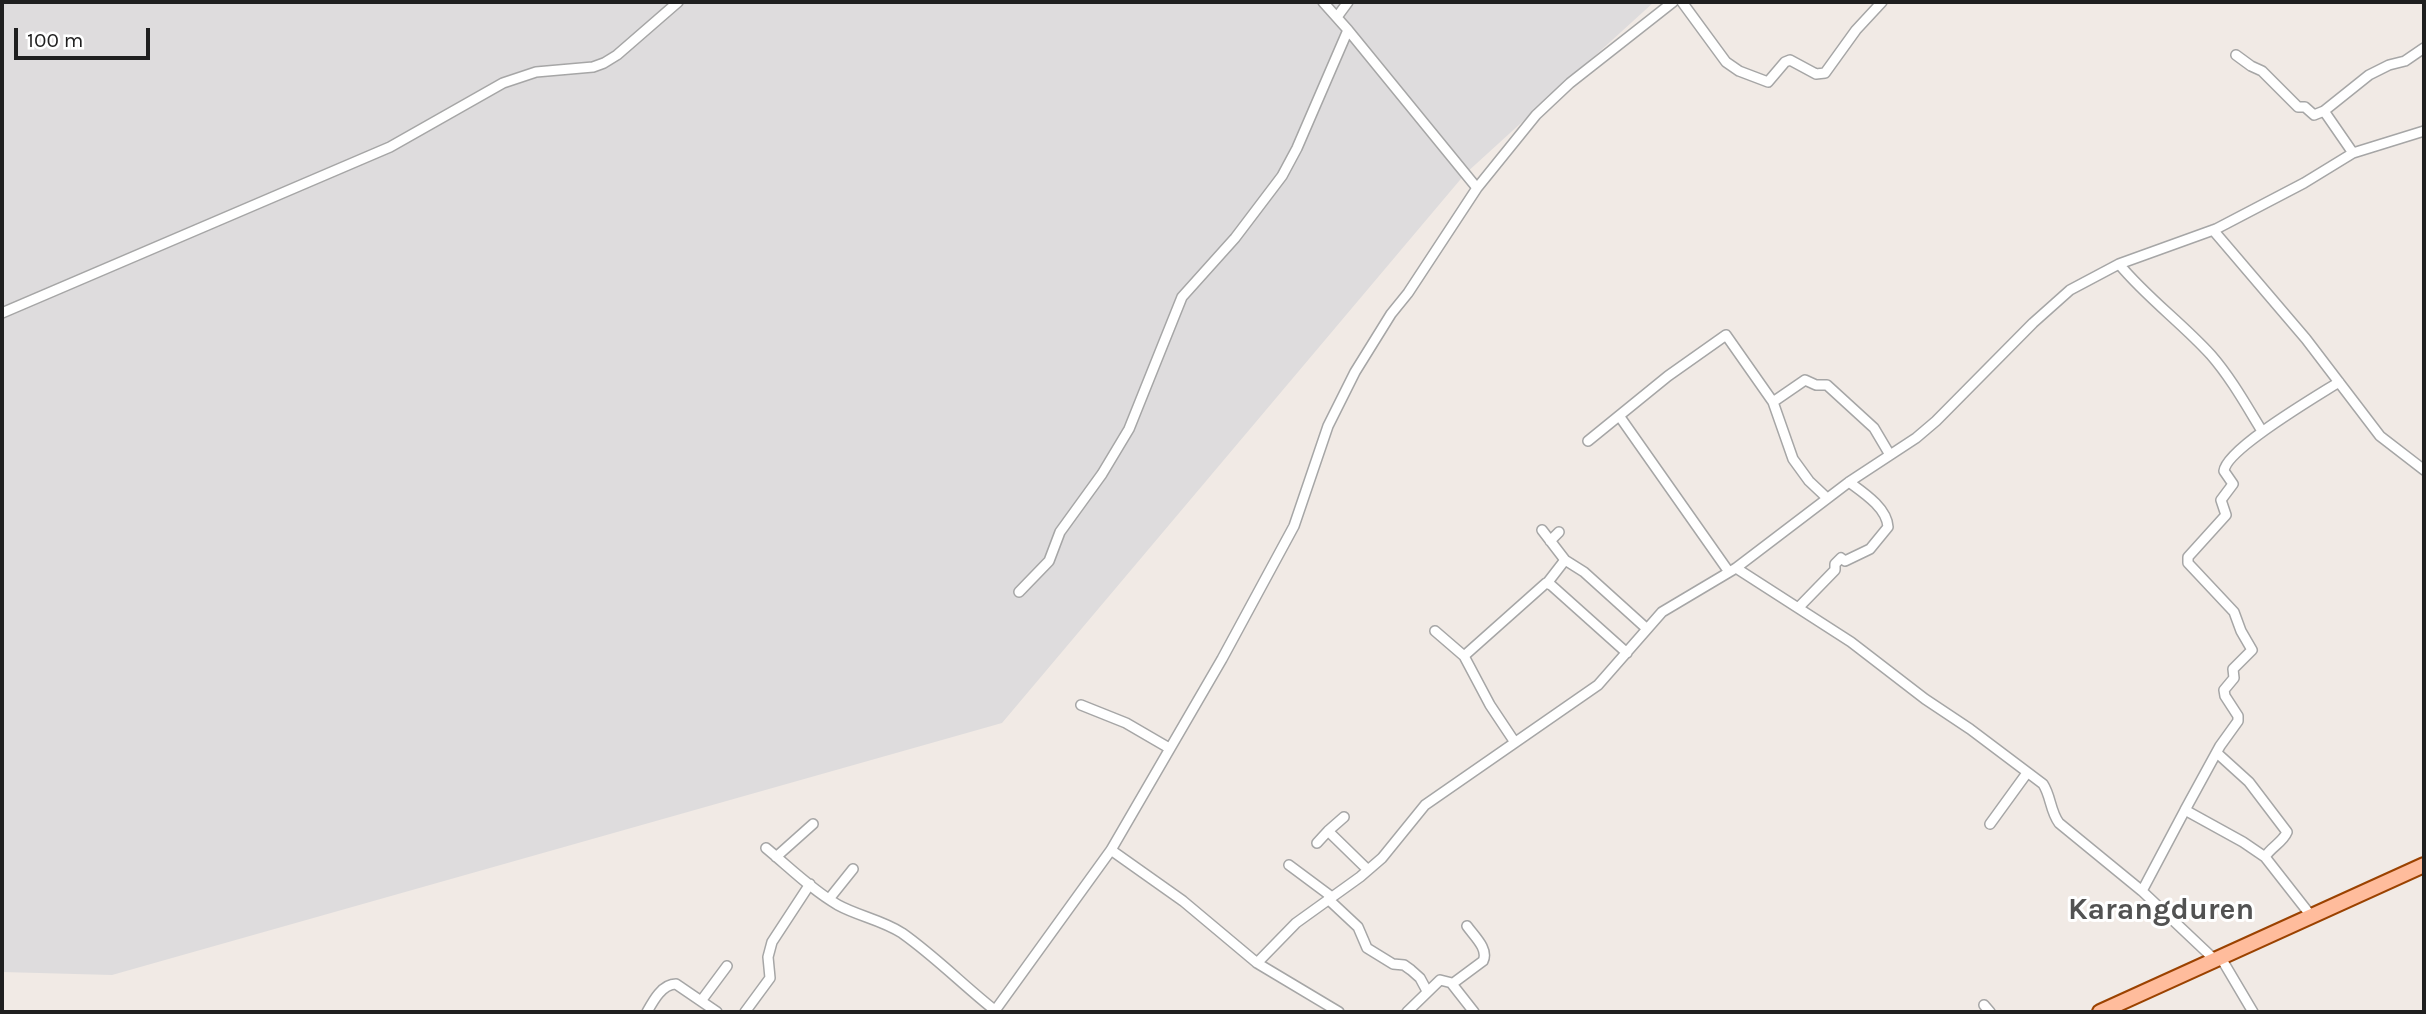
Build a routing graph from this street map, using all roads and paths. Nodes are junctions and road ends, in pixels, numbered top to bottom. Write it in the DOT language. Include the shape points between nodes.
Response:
graph roads {
  1 [pos="678,2"];
  2 [pos="1323,2"];
  3 [pos="1348,2"];
  4 [pos="1673,2"];
  5 [pos="1682,2"];
  6 [pos="1882,2"];
  7 [pos="1337,17"];
  8 [pos="1348,30"];
  9 [pos="2424,48"];
  10 [pos="2236,55"];
  11 [pos="2324,111"];
  12 [pos="2424,131"];
  13 [pos="2353,153"];
  14 [pos="1477,188"];
  15 [pos="2213,230"];
  16 [pos="2119,264"];
  17 [pos="2,313"];
  18 [pos="2339,382"];
  19 [pos="1773,402"];
  20 [pos="1620,417"];
  21 [pos="2262,431"];
  22 [pos="1588,441"];
  23 [pos="1890,455"];
  24 [pos="2424,470"];
  25 [pos="1849,482"];
  26 [pos="1827,498"];
  27 [pos="1542,530"];
  28 [pos="1559,532"];
  29 [pos="1550,541"];
  30 [pos="1564,560"];
  31 [pos="1733,570"];
  32 [pos="1548,582"];
  33 [pos="1019,593"];
  34 [pos="1798,607"];
  35 [pos="1646,628"];
  36 [pos="1434,631"];
  37 [pos="1627,653"];
  38 [pos="1464,656"];
  39 [pos="1081,705"];
  40 [pos="1514,741"];
  41 [pos="1169,748"];
  42 [pos="2217,753"];
  43 [pos="2027,773"];
  44 [pos="2185,810"];
  45 [pos="1345,817"];
  46 [pos="813,824"];
  47 [pos="1990,824"];
  48 [pos="1328,831"];
  49 [pos="1317,843"];
  50 [pos="766,848"];
  51 [pos="1111,850"];
  52 [pos="776,857"];
  53 [pos="2265,857"];
  54 [pos="1289,865"];
  55 [pos="2424,866"];
  56 [pos="853,869"];
  57 [pos="1368,870"];
  58 [pos="810,884"];
  59 [pos="2142,891"];
  60 [pos="1330,898"];
  61 [pos="829,899"];
  62 [pos="2312,917"];
  63 [pos="1467,926"];
  64 [pos="2218,959"];
  65 [pos="1256,963"];
  66 [pos="727,967"];
  67 [pos="1452,983"];
  68 [pos="1427,991"];
  69 [pos="701,1001"];
  70 [pos="647,1012"];
  71 [pos="718,1012"];
  72 [pos="745,1012"];
  73 [pos="995,1012"];
  74 [pos="1339,1012"];
  75 [pos="1407,1012"];
  76 [pos="1474,1012"];
  77 [pos="2100,1012"];
  78 [pos="2253,1012"];
  1 -- 17 [label="street" via="604,63 537,72 503,83 390,147"];
  2 -- 7 [label="street"];
  3 -- 7 [label="street"];
  4 -- 14 [label="street" via="1539,111"];
  5 -- 6 [label="street" via="1726,62 1768,82 1787,61 1816,74 1825,73"];
  7 -- 8 [label="street"];
  8 -- 14 [label="street"];
  8 -- 33 [label="street" via="1282,176 1182,297 1129,429 1060,532 1049,561"];
  9 -- 11 [label="street" via="2369,75"];
  10 -- 11 [label="street" via="2262,71 2298,107 2314,115"];
  11 -- 13 [label="street"];
  12 -- 13 [label="street"];
  13 -- 15 [label="street"];
  14 -- 41 [label="street" via="1355,372 1328,426 1294,526"];
  15 -- 16 [label="street"];
  15 -- 18 [label="street"];
  16 -- 21 [label="street" via="2213,358"];
  16 -- 23 [label="street" via="2068,291 1936,421"];
  18 -- 21 [label="street"];
  18 -- 24 [label="street" via="2381,436"];
  19 -- 20 [label="street" via="1726,335"];
  19 -- 23 [label="street" via="1805,380 1827,385 1874,428"];
  19 -- 26 [label="street" via="1793,459"];
  20 -- 22 [label="street"];
  20 -- 31 [label="street"];
  21 -- 42 [label="street" via="2225,465 2233,482 2221,500 2226,515 2188,557 2188,563 2234,612 2252,650 2233,669 2234,678 2224,690 2238,719"];
  23 -- 25 [label="street"];
  25 -- 26 [label="street"];
  25 -- 34 [label="street" via="1877,505 1888,527 1870,549 1846,561 1840,558 1835,570"];
  26 -- 31 [label="street"];
  27 -- 29 [label="street"];
  28 -- 29 [label="street"];
  29 -- 30 [label="street"];
  30 -- 32 [label="street"];
  30 -- 35 [label="street"];
  31 -- 34 [label="street"];
  31 -- 35 [label="street" via="1672,604"];
  32 -- 37 [label="street"];
  32 -- 38 [label="street"];
  34 -- 43 [label="street"];
  35 -- 37 [label="street"];
  36 -- 38 [label="street"];
  37 -- 40 [label="street" via="1598,685"];
  38 -- 40 [label="street"];
  39 -- 41 [label="street" via="1126,723"];
  40 -- 57 [label="street" via="1425,805"];
  41 -- 51 [label="street"];
  42 -- 44 [label="street"];
  42 -- 53 [label="street" via="2249,782 2287,832"];
  43 -- 47 [label="street"];
  43 -- 59 [label="street" via="2046,787 2059,823"];
  44 -- 53 [label="street"];
  44 -- 59 [label="street"];
  45 -- 48 [label="street"];
  46 -- 52 [label="street"];
  48 -- 49 [label="street"];
  48 -- 57 [label="street"];
  50 -- 52 [label="street"];
  51 -- 65 [label="street" via="1183,901"];
  51 -- 73 [label="street"];
  52 -- 58 [label="street"];
  53 -- 62 [label="street"];
  54 -- 60 [label="street"];
  55 -- 62 [label="main road"];
  56 -- 61 [label="street"];
  57 -- 60 [label="street"];
  58 -- 61 [label="street"];
  58 -- 72 [label="street" via="772,942 770,978"];
  59 -- 64 [label="street"];
  60 -- 65 [label="street" via="1296,923"];
  60 -- 68 [label="street" via="1358,928 1367,948 1411,970"];
  61 -- 73 [label="street" via="903,934"];
  62 -- 64 [label="main road"];
  63 -- 67 [label="street" via="1485,950 1485,957"];
  64 -- 77 [label="main road"];
  64 -- 78 [label="street"];
  65 -- 74 [label="street"];
  66 -- 69 [label="street"];
  67 -- 68 [label="street" via="1440,980"];
  67 -- 76 [label="street"];
  68 -- 75 [label="street"];
  69 -- 70 [label="street" via="671,984"];
  69 -- 71 [label="street"];
}
